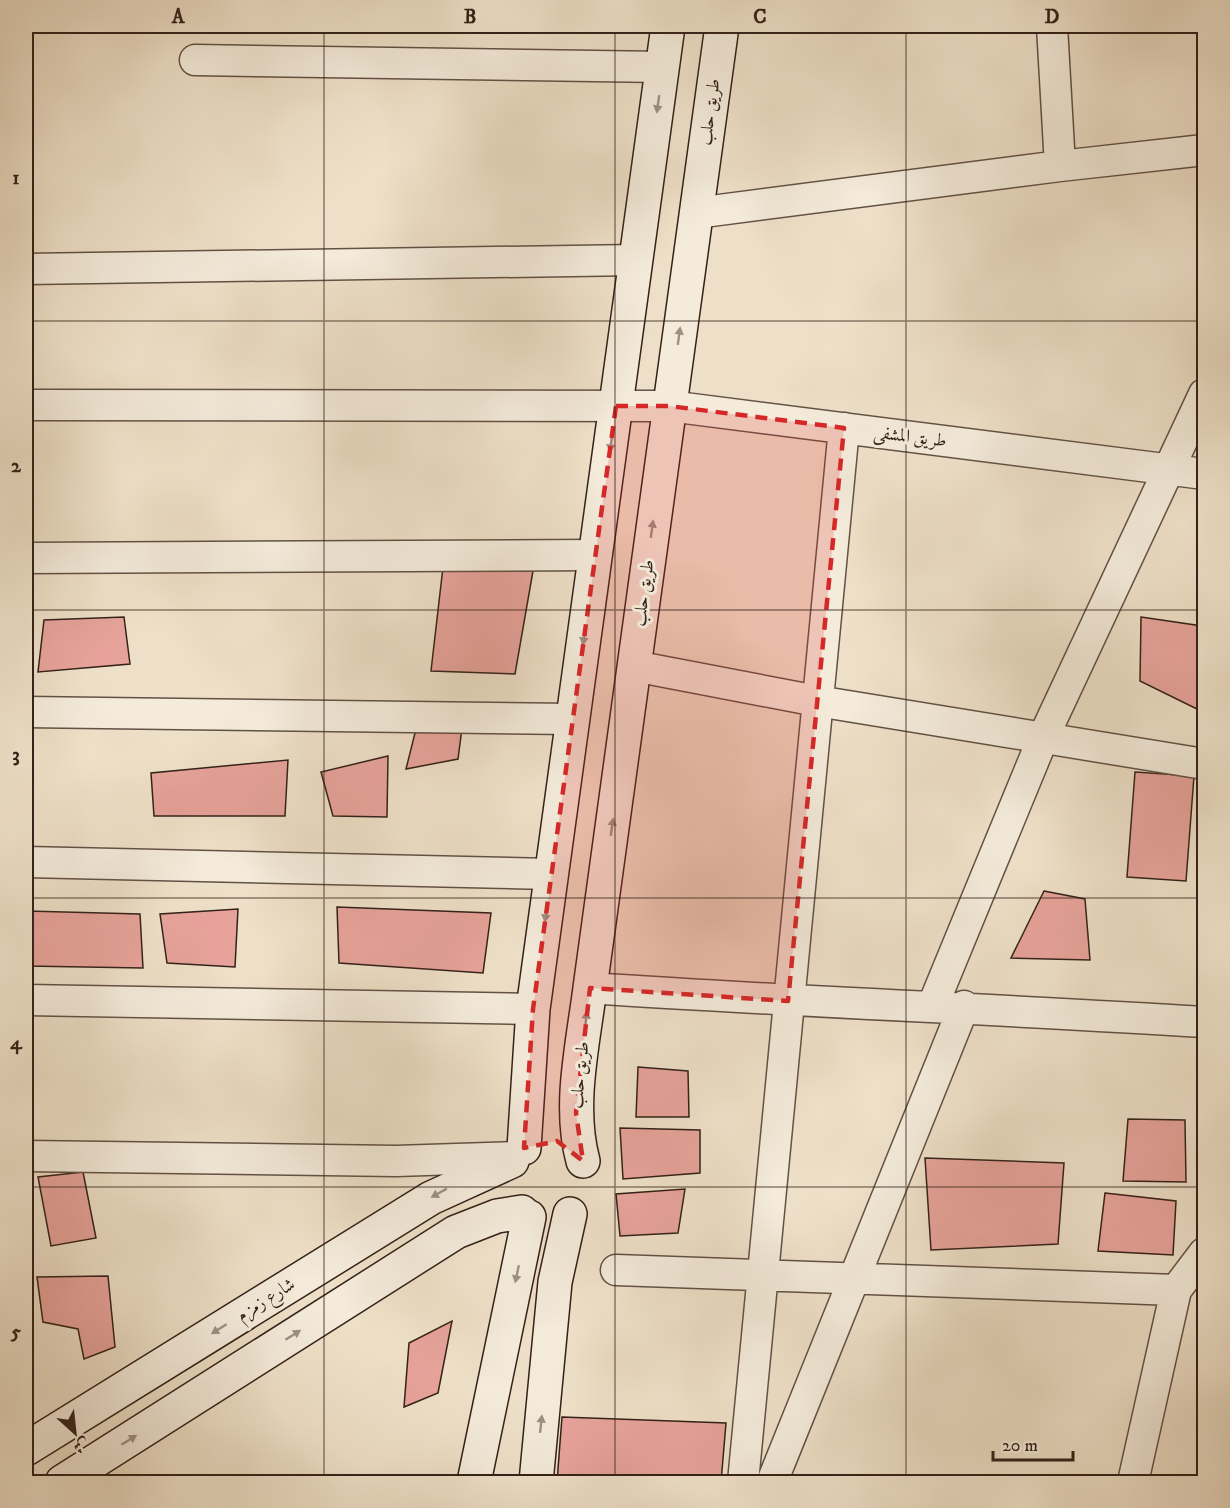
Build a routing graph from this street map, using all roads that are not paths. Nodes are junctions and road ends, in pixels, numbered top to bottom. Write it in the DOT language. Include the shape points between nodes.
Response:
graph roads {
  1 [pos="668,26"];
  2 [pos="722,26"];
  3 [pos="1052,26"];
  4 [pos="195,60"];
  5 [pos="663,67"];
  6 [pos="1204,150"];
  7 [pos="1060,166"];
  8 [pos="696,213"];
  9 [pos="636,260"];
  10 [pos="26,269"];
  11 [pos="1204,394"];
  12 [pos="26,405"];
  13 [pos="616,406"];
  14 [pos="669,406"];
  15 [pos="844,428"];
  16 [pos="1170,470"];
  17 [pos="1204,474"];
  18 [pos="596,555"];
  19 [pos="26,558"];
  20 [pos="634,666"];
  21 [pos="817,701"];
  22 [pos="26,712"];
  23 [pos="573,719"];
  24 [pos="1043,738"];
  25 [pos="1204,764"];
  26 [pos="26,862"];
  27 [pos="551,874"];
  28 [pos="590,988"];
  29 [pos="26,1000"];
  30 [pos="788,1001"];
  31 [pos="933,1005"];
  32 [pos="964,1006"];
  33 [pos="533,1009"];
  34 [pos="1204,1022"];
  35 [pos="517,1155"];
  36 [pos="26,1156"];
  37 [pos="583,1161"];
  38 [pos="525,1214"];
  39 [pos="570,1214"];
  40 [pos="1204,1253"];
  41 [pos="616,1270"];
  42 [pos="763,1275"];
  43 [pos="856,1279"];
  44 [pos="1176,1290"];
  45 [pos="26,1449"];
  46 [pos="62,1482"];
  47 [pos="474,1482"];
  48 [pos="536,1482"];
  49 [pos="743,1482"];
  50 [pos="772,1482"];
  51 [pos="1133,1482"];
  1 -- 5 [label="main road"];
  2 -- 8 [label="main road, طريق حلب"];
  3 -- 7 [label="street"];
  4 -- 5 [label="street"];
  5 -- 9 [label="main road, one-way"];
  6 -- 7 [label="street"];
  7 -- 8 [label="street"];
  14 -- 8 [label="main road, طريق حلب, one-way"];
  9 -- 10 [label="street"];
  9 -- 13 [label="main road"];
  11 -- 16 [label="street"];
  12 -- 13 [label="street, طريق المشفى"];
  13 -- 14 [label="street, طريق المشفى"];
  13 -- 18 [label="main road, one-way"];
  14 -- 15 [label="street, طريق المشفى"];
  20 -- 14 [label="main road, طريق حلب, one-way"];
  15 -- 16 [label="street, طريق المشفى"];
  15 -- 21 [label="street"];
  16 -- 17 [label="street, طريق المشفى"];
  16 -- 24 [label="street"];
  18 -- 19 [label="street"];
  18 -- 23 [label="main road, one-way"];
  20 -- 21 [label="street"];
  28 -- 20 [label="main road, طريق حلب, one-way"];
  21 -- 24 [label="street"];
  21 -- 30 [label="street"];
  22 -- 23 [label="street"];
  23 -- 27 [label="main road"];
  24 -- 25 [label="street"];
  24 -- 31 [label="street"];
  26 -- 27 [label="street"];
  27 -- 33 [label="main road, one-way"];
  28 -- 30 [label="street"];
  37 -- 28 [label="main road, طريق حلب, one-way" via="576,1113"];
  29 -- 33 [label="street"];
  30 -- 31 [label="street"];
  30 -- 42 [label="street"];
  31 -- 32 [label="street"];
  32 -- 34 [label="street"];
  32 -- 43 [label="street"];
  33 -- 35 [label="main road"];
  35 -- 36 [label="street" via="396,1161"];
  35 -- 37 [label="main road" via="545,1140 567,1145"];
  35 -- 38 [label="main road" via="508,1174 508,1189"];
  35 -- 45 [label="main road, شارع زمزم, one-way" via="431,1198"];
  37 -- 39 [label="main road" via="587,1190 578,1208"];
  38 -- 39 [label="main road" via="549,1221"];
  46 -- 38 [label="main road, one-way" via="456,1232 497,1215"];
  38 -- 47 [label="main road, one-way"];
  48 -- 39 [label="main road, one-way" via="555,1282"];
  40 -- 44 [label="street"];
  41 -- 42 [label="street"];
  42 -- 43 [label="street"];
  42 -- 49 [label="street"];
  43 -- 44 [label="street"];
  43 -- 50 [label="street"];
  44 -- 51 [label="street"];
}
